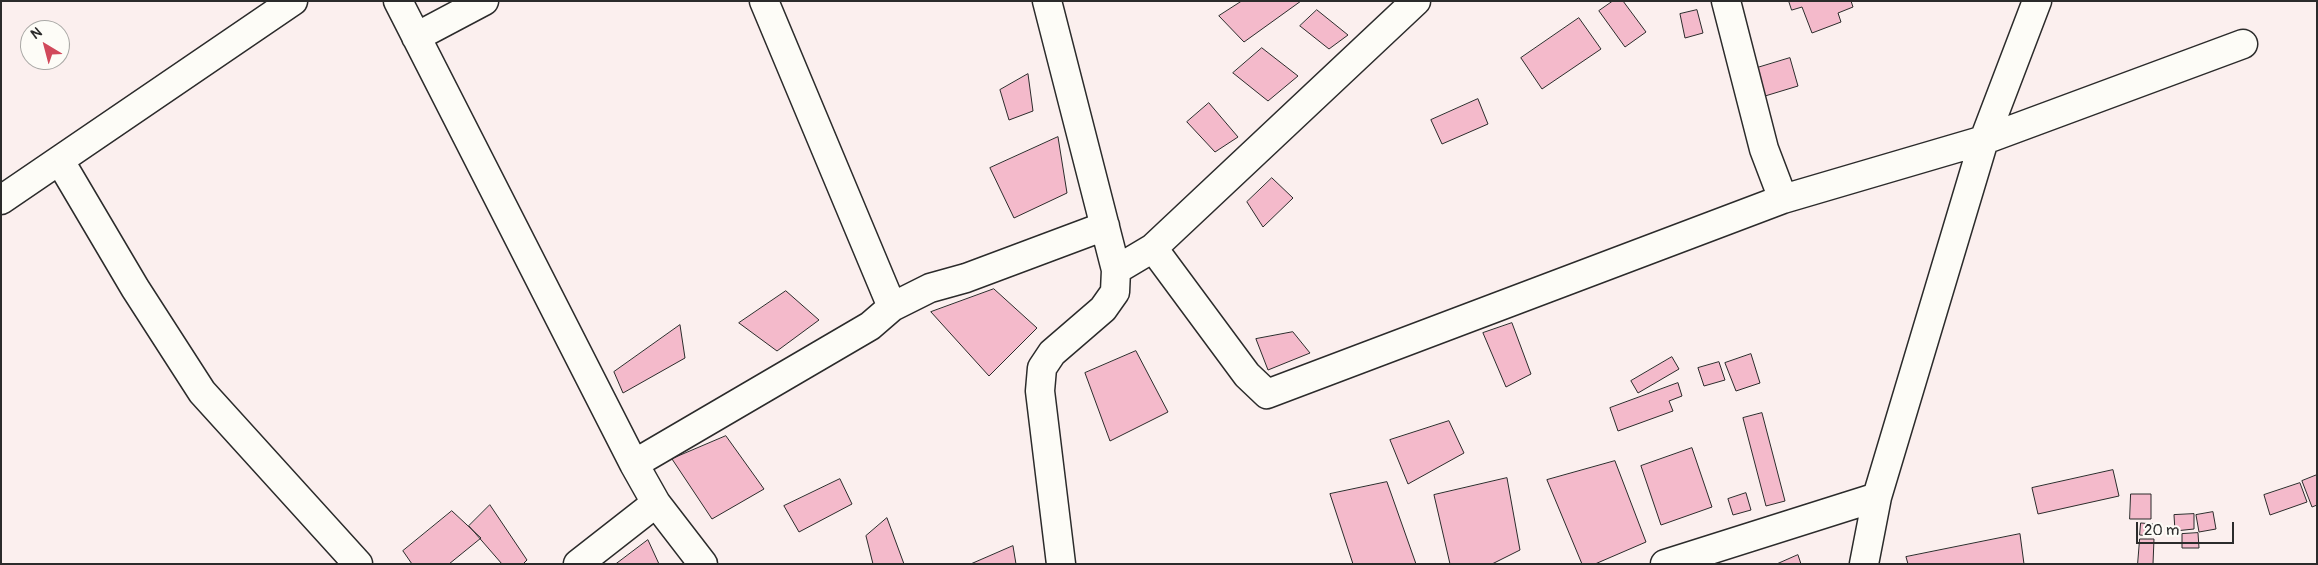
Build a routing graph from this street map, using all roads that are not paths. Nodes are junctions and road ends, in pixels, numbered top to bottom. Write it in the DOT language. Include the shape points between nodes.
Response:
graph roads {
  1 [pos="293,1"];
  2 [pos="398,1"];
  3 [pos="484,1"];
  4 [pos="764,1"];
  5 [pos="1047,1"];
  6 [pos="1416,1"];
  7 [pos="1726,1"];
  8 [pos="2037,1"];
  9 [pos="416,37"];
  10 [pos="2243,44"];
  11 [pos="1984,140"];
  12 [pos="60,160"];
  13 [pos="1783,199"];
  14 [pos="1,200"];
  15 [pos="1105,226"];
  16 [pos="1152,248"];
  17 [pos="1116,270"];
  18 [pos="892,307"];
  19 [pos="634,464"];
  20 [pos="1877,497"];
  21 [pos="656,502"];
  22 [pos="358,564"];
  23 [pos="578,564"];
  24 [pos="703,564"];
  25 [pos="1061,564"];
  26 [pos="1665,564"];
  27 [pos="1864,564"];
  1 -- 12 [label="street"];
  2 -- 9 [label="street"];
  3 -- 9 [label="street"];
  4 -- 18 [label="street"];
  5 -- 15 [label="street"];
  6 -- 16 [label="street"];
  7 -- 13 [label="street" via="1764,149"];
  8 -- 11 [label="street"];
  9 -- 19 [label="street"];
  10 -- 11 [label="street"];
  11 -- 13 [label="street"];
  11 -- 20 [label="street"];
  12 -- 14 [label="street"];
  12 -- 22 [label="street" via="135,288 202,392"];
  13 -- 16 [label="street" via="1266,394 1247,376"];
  15 -- 17 [label="street"];
  15 -- 18 [label="street" via="966,278 930,288"];
  16 -- 17 [label="street"];
  17 -- 25 [label="street" via="1115,292 1103,309 1052,352 1042,368 1040,392"];
  18 -- 19 [label="street" via="870,326"];
  19 -- 21 [label="street"];
  20 -- 26 [label="street"];
  20 -- 27 [label="street"];
  21 -- 23 [label="street"];
  21 -- 24 [label="street"];
}
